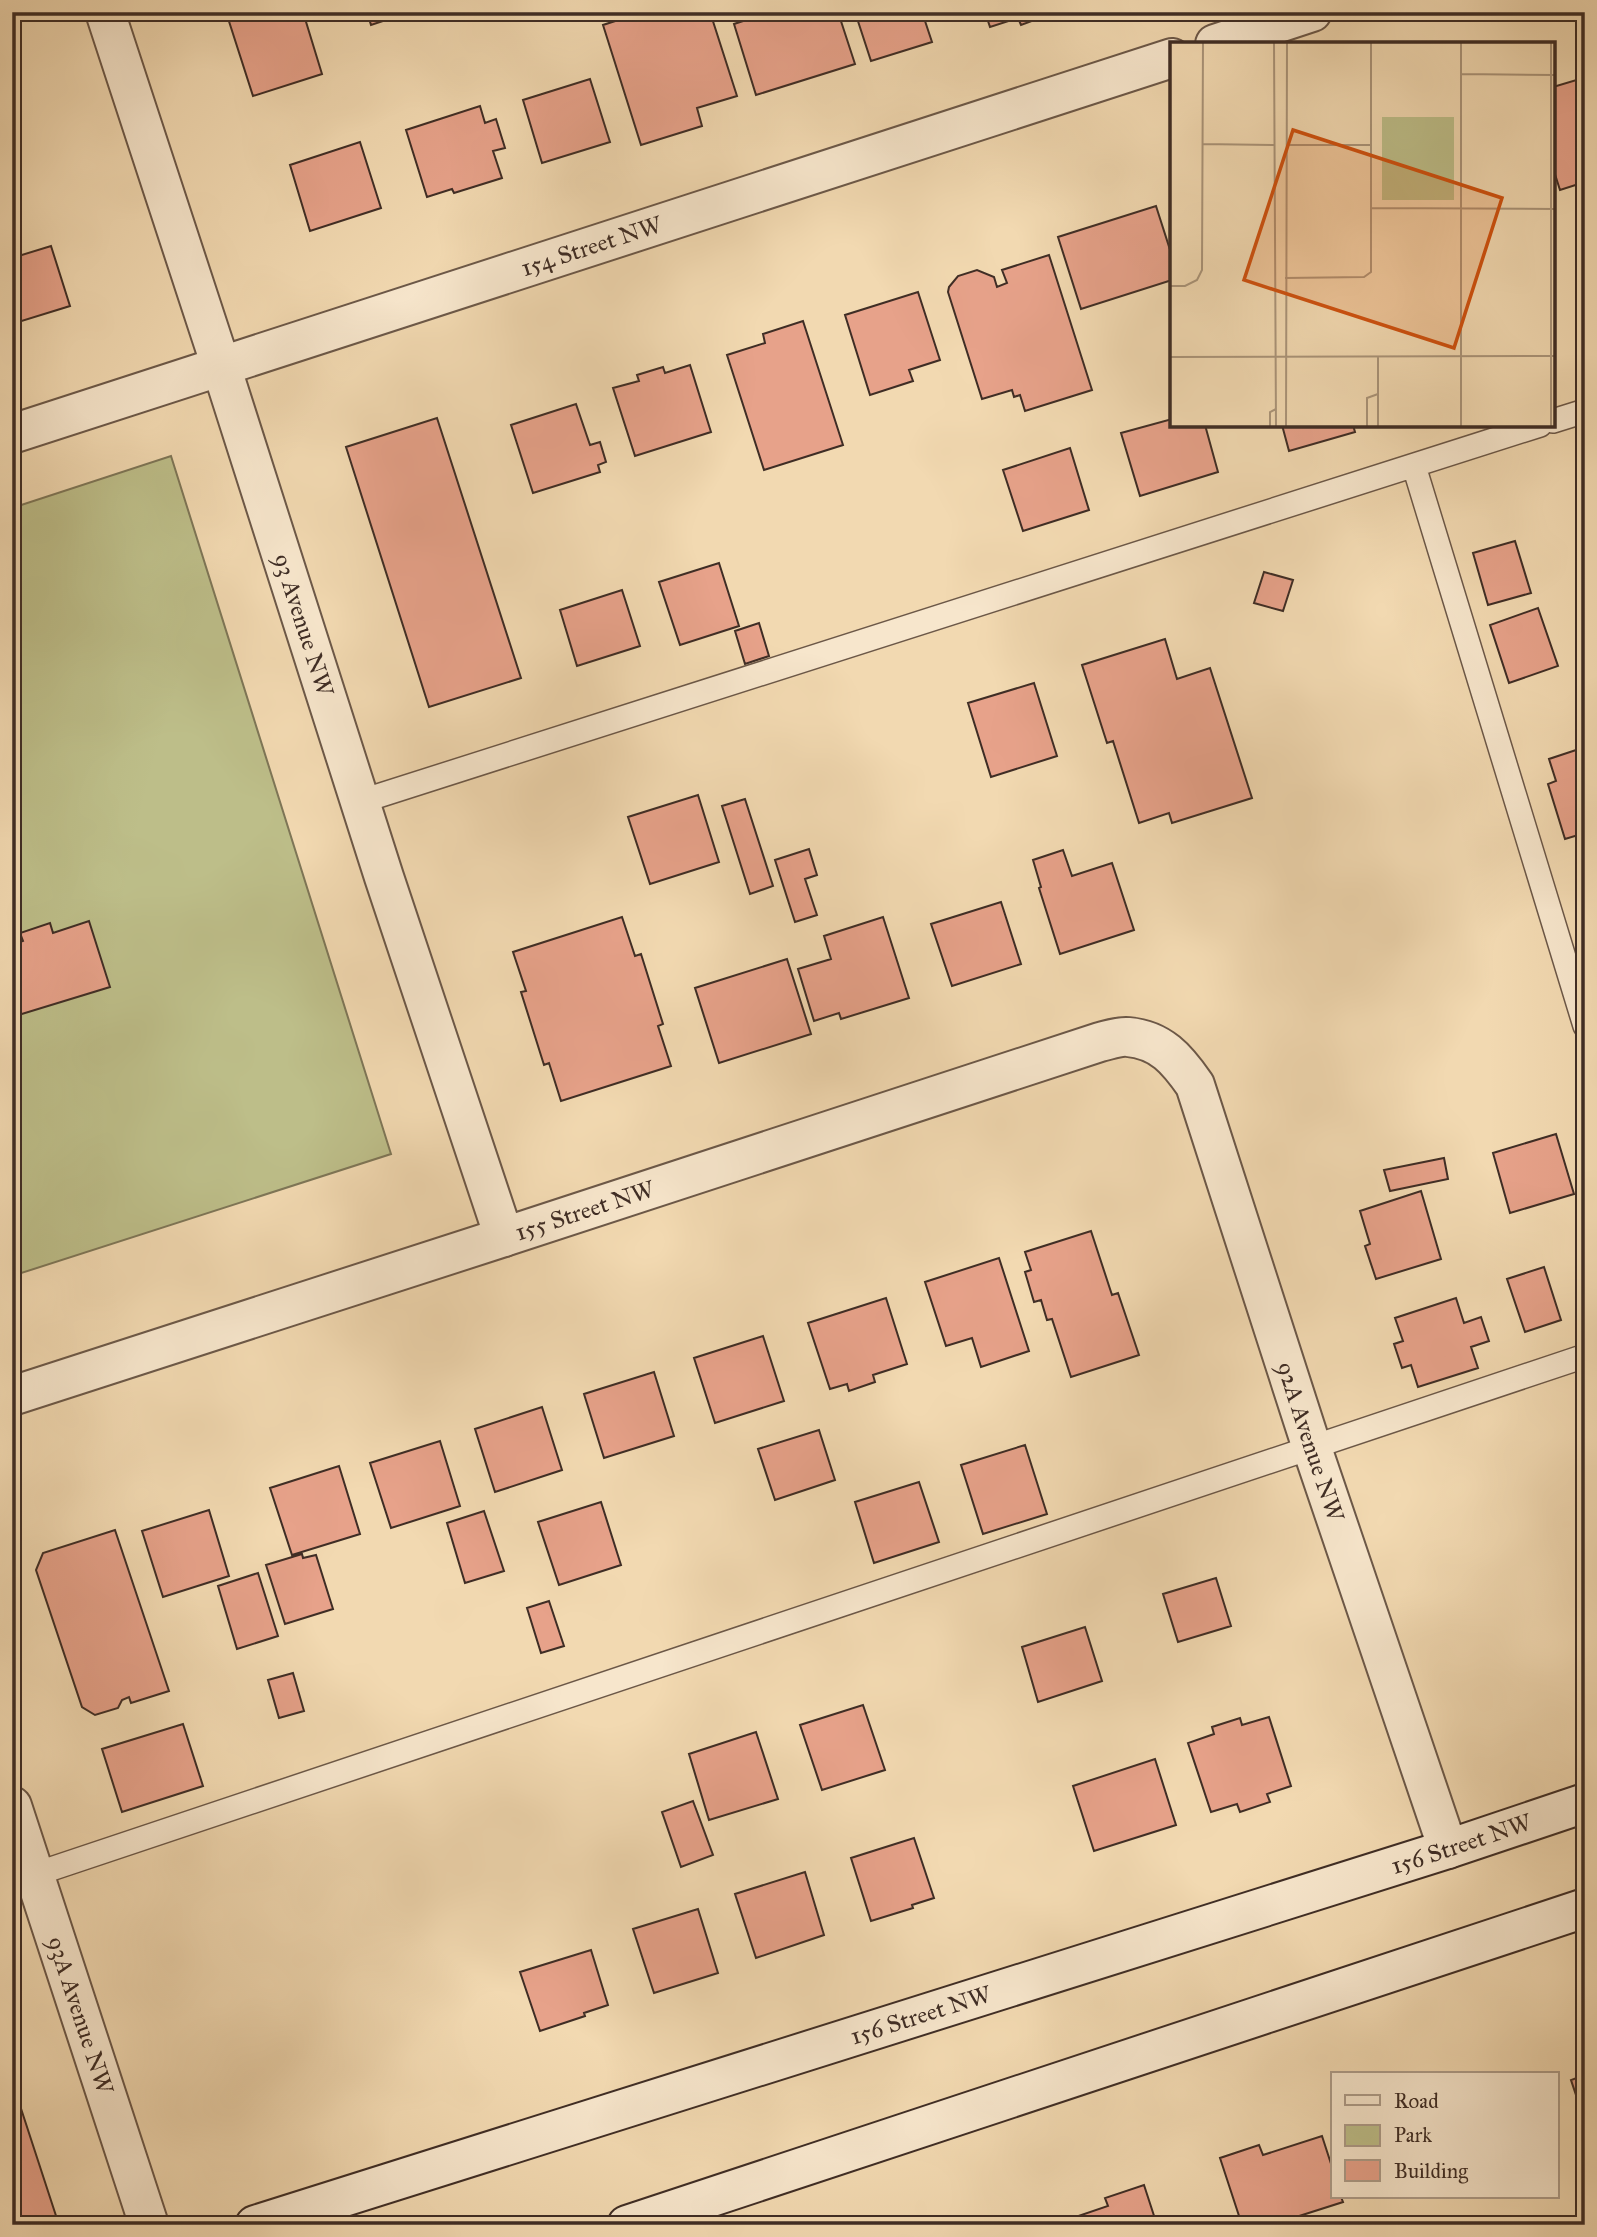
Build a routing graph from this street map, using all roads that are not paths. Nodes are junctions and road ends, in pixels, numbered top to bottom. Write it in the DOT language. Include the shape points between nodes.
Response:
graph roads {
  1 [pos="105,12"];
  2 [pos="1312,12"];
  3 [pos="1221,42"];
  4 [pos="1170,59"];
  5 [pos="222,366"];
  6 [pos="1585,411"];
  7 [pos="1555,420"];
  8 [pos="1534,427"];
  9 [pos="12,434"];
  10 [pos="1414,466"];
  11 [pos="359,802"];
  12 [pos="1585,1026"];
  13 [pos="1157,1045"];
  14 [pos="505,1237"];
  15 [pos="1585,1356"];
  16 [pos="12,1395"];
  17 [pos="1312,1448"];
  18 [pos="1585,1803"];
  19 [pos="12,1806"];
  20 [pos="1448,1849"];
  21 [pos="23,1878"];
  22 [pos="1585,1908"];
  23 [pos="149,2225"];
  24 [pos="255,2225"];
  25 [pos="627,2225"];
  1 -- 5 [label="street, 93 Avenue NW"];
  2 -- 3 [label="street"];
  4 -- 5 [label="street, 154 Street NW"];
  5 -- 9 [label="street, 154 Street NW"];
  5 -- 11 [label="street, 93 Avenue NW"];
  6 -- 7 [label="lane"];
  8 -- 10 [label="lane"];
  10 -- 11 [label="lane"];
  10 -- 12 [label="lane"];
  11 -- 14 [label="street, 93 Avenue NW"];
  13 -- 14 [label="street, 155 Street NW" via="1127,1037 1100,1042"];
  13 -- 17 [label="street, 92A Avenue NW" via="1179,1061 1195,1085"];
  14 -- 16 [label="street, 155 Street NW"];
  15 -- 17 [label="lane"];
  17 -- 20 [label="street, 92A Avenue NW"];
  17 -- 21 [label="lane"];
  18 -- 20 [label="street, 156 Street NW"];
  19 -- 21 [label="street, 93A Avenue NW"];
  20 -- 24 [label="street, 156 Street NW"];
  21 -- 23 [label="street, 93A Avenue NW"];
  22 -- 25 [label="street"];
}
